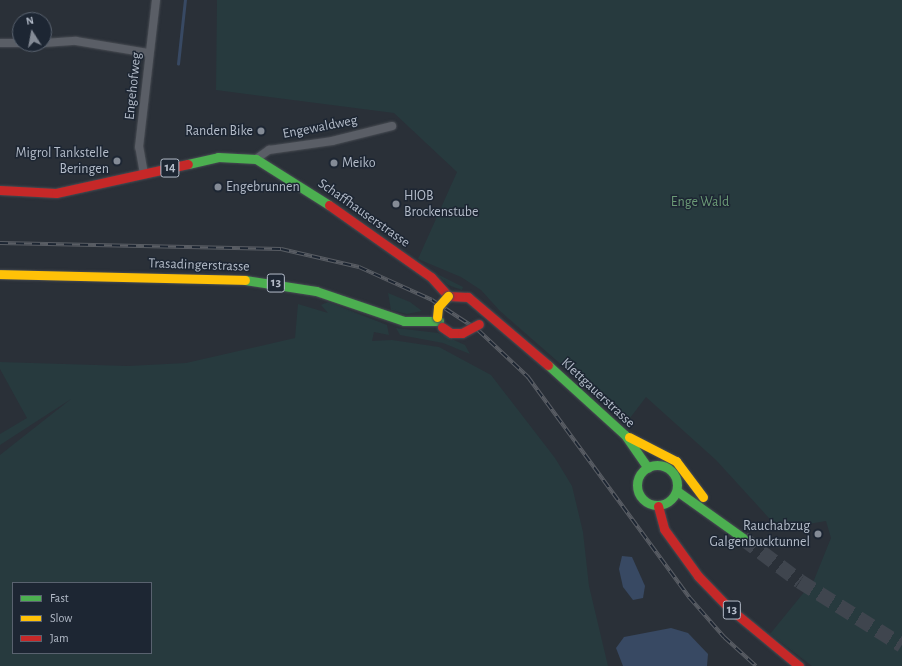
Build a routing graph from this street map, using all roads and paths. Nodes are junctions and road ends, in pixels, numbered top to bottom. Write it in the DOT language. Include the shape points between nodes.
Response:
graph roads {
  1 [pos="156,0"];
  2 [pos="52,42"];
  3 [pos="0,43"];
  4 [pos="12,43"];
  5 [pos="148,53"];
  6 [pos="392,126"];
  7 [pos="256,159"];
  8 [pos="144,174"];
  9 [pos="0,190"];
  10 [pos="0,274"];
  11 [pos="451,295"];
  12 [pos="439,322"];
  13 [pos="523,343"];
  14 [pos="625,435"];
  15 [pos="648,468"];
  16 [pos="676,491"];
  17 [pos="658,506"];
  18 [pos="712,513"];
  19 [pos="743,538"];
  20 [pos="798,666"];
  1 -- 5 [label="street, Engehofweg"];
  2 -- 5 [label="street" via="76,41"];
  3 -- 4 [label="street"];
  5 -- 8 [label="street, Engehofweg" via="139,147"];
  6 -- 7 [label="street, Engewaldweg" via="332,141 269,150"];
  7 -- 8 [label="main road, Schaffhauserstrasse / 14" via="218,157"];
  7 -- 11 [label="main road, Schaffhauserstrasse / 14" via="291,179"];
  8 -- 9 [label="main road, Schaffhauserstrasse / 14" via="56,193"];
  10 -- 12 [label="main road, Trasadingerstrasse / 13" via="248,280 316,291 404,321"];
  11 -- 12 [label="main road, bridge" via="438,307"];
  11 -- 13 [label="main road, Klettgauerstrasse / 13" via="468,297"];
  12 -- 13 [label="main road, Klettgauerstrasse / 13, bridge" via="451,333 462,333 479,324 499,327"];
  13 -- 14 [label="main road, Klettgauerstrasse / 13"];
  14 -- 15 [label="main road, Klettgauerstrasse / 13"];
  14 -- 18 [label="main road" via="676,461"];
  15 -- 16 [label="main road" via="668,468 676,479"];
  15 -- 17 [label="main road" via="639,477 637,489 643,500"];
  16 -- 17 [label="main road" via="670,501"];
  16 -- 18 [label="main road"];
  17 -- 20 [label="main road, 13" via="664,529 698,576 729,608"];
  18 -- 19 [label="main road"];
}
